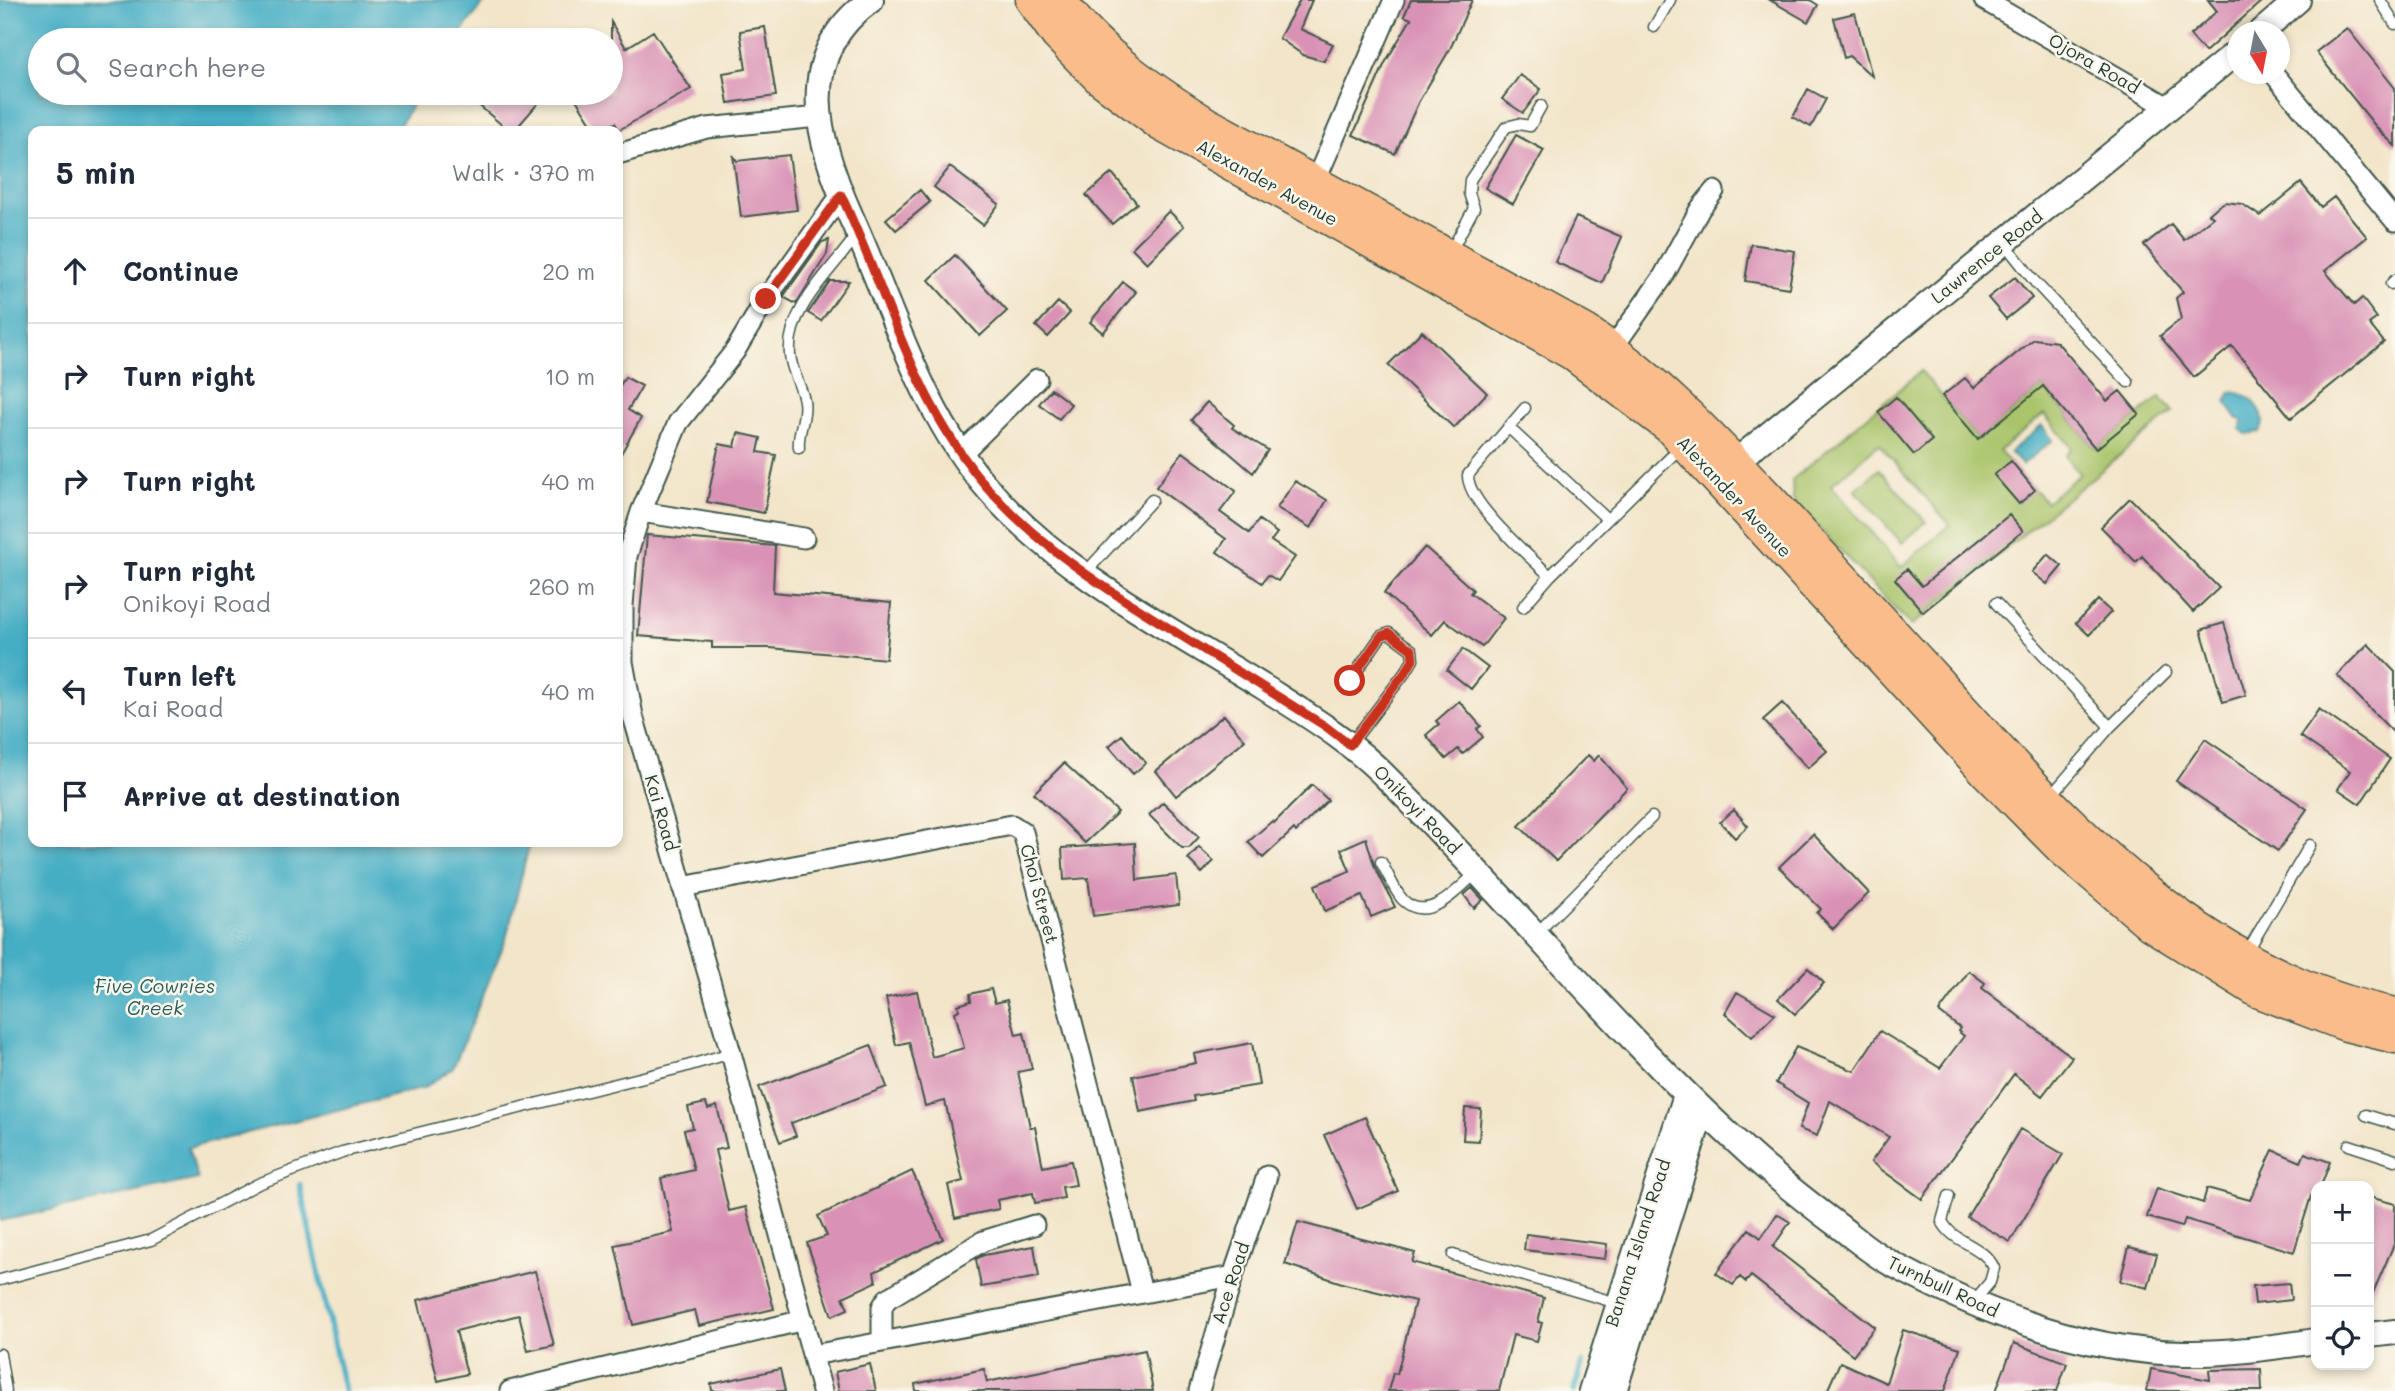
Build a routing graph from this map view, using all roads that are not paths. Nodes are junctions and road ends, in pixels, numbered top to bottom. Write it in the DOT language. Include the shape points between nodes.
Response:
graph roads {
  1 [pos="871,0"];
  2 [pos="1032,0"];
  3 [pos="1394,0"];
  4 [pos="1670,0"];
  5 [pos="1984,0"];
  6 [pos="2298,0"];
  7 [pos="2379,0"];
  8 [pos="1067,3"];
  9 [pos="2274,21"];
  10 [pos="2395,24"];
  11 [pos="1654,27"];
  12 [pos="2227,60"];
  13 [pos="2282,84"];
  14 [pos="1541,106"];
  15 [pos="2168,107"];
  16 [pos="818,117"];
  17 [pos="623,153"];
  18 [pos="1315,182"];
  19 [pos="1714,191"];
  20 [pos="841,195"];
  21 [pos="2395,221"];
  22 [pos="858,233"];
  23 [pos="2003,243"];
  24 [pos="1448,258"];
  25 [pos="1612,349"];
  26 [pos="1037,380"];
  27 [pos="2128,382"];
  28 [pos="1525,408"];
  29 [pos="1508,427"];
  30 [pos="1685,443"];
  31 [pos="799,448"];
  32 [pos="961,454"];
  33 [pos="1735,462"];
  34 [pos="1152,500"];
  35 [pos="641,512"];
  36 [pos="1606,519"];
  37 [pos="804,538"];
  38 [pos="1085,573"];
  39 [pos="1550,576"];
  40 [pos="1996,603"];
  41 [pos="1523,607"];
  42 [pos="2166,673"];
  43 [pos="1350,681"];
  44 [pos="2110,727"];
  45 [pos="1350,745"];
  46 [pos="2047,800"];
  47 [pos="1652,817"];
  48 [pos="2311,845"];
  49 [pos="1381,862"];
  50 [pos="1477,872"];
  51 [pos="682,887"];
  52 [pos="1536,934"];
  53 [pos="2243,958"];
  54 [pos="2395,1014"];
  55 [pos="2395,1037"];
  56 [pos="731,1053"];
  57 [pos="1694,1103"];
  58 [pos="2366,1115"];
  59 [pos="2395,1124"];
  60 [pos="2349,1145"];
  61 [pos="2395,1160"];
  62 [pos="1267,1176"];
  63 [pos="1949,1196"];
  64 [pos="1034,1225"];
  65 [pos="1453,1255"];
  66 [pos="1233,1276"];
  67 [pos="0,1280"];
  68 [pos="1142,1293"];
  69 [pos="1618,1304"];
  70 [pos="1971,1304"];
  71 [pos="804,1320"];
  72 [pos="2395,1332"];
  73 [pos="2374,1334"];
  74 [pos="882,1342"];
  75 [pos="2311,1343"];
  76 [pos="0,1354"];
  77 [pos="813,1355"];
  78 [pos="6,1391"];
  79 [pos="510,1391"];
  80 [pos="822,1391"];
  81 [pos="1199,1391"];
  82 [pos="1591,1391"];
  83 [pos="1614,1391"];
  1 -- 16 [label="street, Onikoyi Road" via="854,12 824,52"];
  2 -- 30 [label="main road, Alexander Avenue" via="1057,35 1099,78 1161,125 1572,353"];
  3 -- 18 [label="street"];
  4 -- 11 [label="lane"];
  5 -- 15 [label="street, Ojora Road"];
  6 -- 9 [label="street"];
  7 -- 10 [label="lane"];
  8 -- 18 [label="main road, Alexander Avenue" via="1105,50 1145,85"];
  12 -- 15 [label="street, Lawrence Road"];
  13 -- 21 [label="street"];
  14 -- 24 [label="lane" via="1530,126 1506,127 1471,180 1474,208"];
  15 -- 23 [label="street, Lawrence Road"];
  16 -- 17 [label="street" via="707,128"];
  16 -- 20 [label="street, Onikoyi Road"];
  18 -- 24 [label="main road, Alexander Avenue"];
  19 -- 25 [label="street"];
  20 -- 22 [label="street, Onikoyi Road"];
  20 -- 35 [label="street, Kai Road" via="766,299 735,351 678,423"];
  22 -- 31 [label="lane" via="790,331 790,355 804,400"];
  22 -- 32 [label="street, Onikoyi Road" via="899,334"];
  23 -- 27 [label="lane"];
  23 -- 33 [label="street, Lawrence Road"];
  24 -- 25 [label="main road, Alexander Avenue"];
  25 -- 33 [label="main road, Alexander Avenue" via="1690,415"];
  26 -- 32 [label="street"];
  28 -- 29 [label="lane"];
  29 -- 36 [label="lane"];
  29 -- 39 [label="lane" via="1468,475 1468,484 1487,512"];
  30 -- 36 [label="lane"];
  30 -- 55 [label="main road, Alexander Avenue" via="1986,772 2105,887 2151,925 2258,991 2346,1025"];
  32 -- 38 [label="street, Onikoyi Road" via="1027,528"];
  33 -- 46 [label="main road, Alexander Avenue"];
  34 -- 38 [label="lane"];
  35 -- 37 [label="street"];
  35 -- 51 [label="street, Kai Road" via="627,556 623,662 632,716"];
  36 -- 39 [label="lane"];
  38 -- 45 [label="street, Onikoyi Road"];
  39 -- 41 [label="lane"];
  40 -- 44 [label="lane"];
  42 -- 44 [label="lane"];
  43 -- 45 [label="lane" via="1381,636 1389,633 1412,650 1407,670"];
  44 -- 46 [label="lane"];
  45 -- 50 [label="street, Onikoyi Road" via="1387,777"];
  46 -- 53 [label="main road, Alexander Avenue" via="2166,906"];
  47 -- 52 [label="lane"];
  48 -- 53 [label="lane"];
  49 -- 50 [label="lane" via="1403,900 1418,908 1439,904"];
  50 -- 52 [label="street, Onikoyi Road"];
  51 -- 56 [label="street, Kai Road"];
  51 -- 68 [label="street, Choi Street" via="1018,827 1023,832"];
  52 -- 57 [label="street, Onikoyi Road"];
  53 -- 54 [label="main road, Alexander Avenue" via="2317,993"];
  56 -- 67 [label="lane" via="342,1152 258,1184 151,1240"];
  56 -- 71 [label="street, Kai Road"];
  57 -- 69 [label="street, Banana Island Road"];
  57 -- 70 [label="street, Turnbull Road" via="1782,1184 1886,1261"];
  57 -- 83 [label="street, Banana Island Road"];
  58 -- 59 [label="lane"];
  60 -- 61 [label="lane"];
  62 -- 66 [label="street, Ace Road"];
  63 -- 70 [label="lane" via="1942,1221 1948,1232 1980,1250 1994,1268 1990,1282"];
  64 -- 74 [label="street" via="983,1241 887,1299 882,1307"];
  65 -- 69 [label="lane"];
  66 -- 68 [label="street"];
  66 -- 81 [label="street, Ace Road"];
  68 -- 74 [label="street"];
  69 -- 82 [label="street, Banana Island Road"];
  70 -- 75 [label="street, Turnbull Road" via="2045,1330 2182,1354"];
  71 -- 77 [label="street, Kai Road"];
  71 -- 79 [label="street"];
  72 -- 73 [label="street"];
  74 -- 77 [label="street"];
  76 -- 78 [label="lane"];
  77 -- 80 [label="street, Kai Road"];
}
